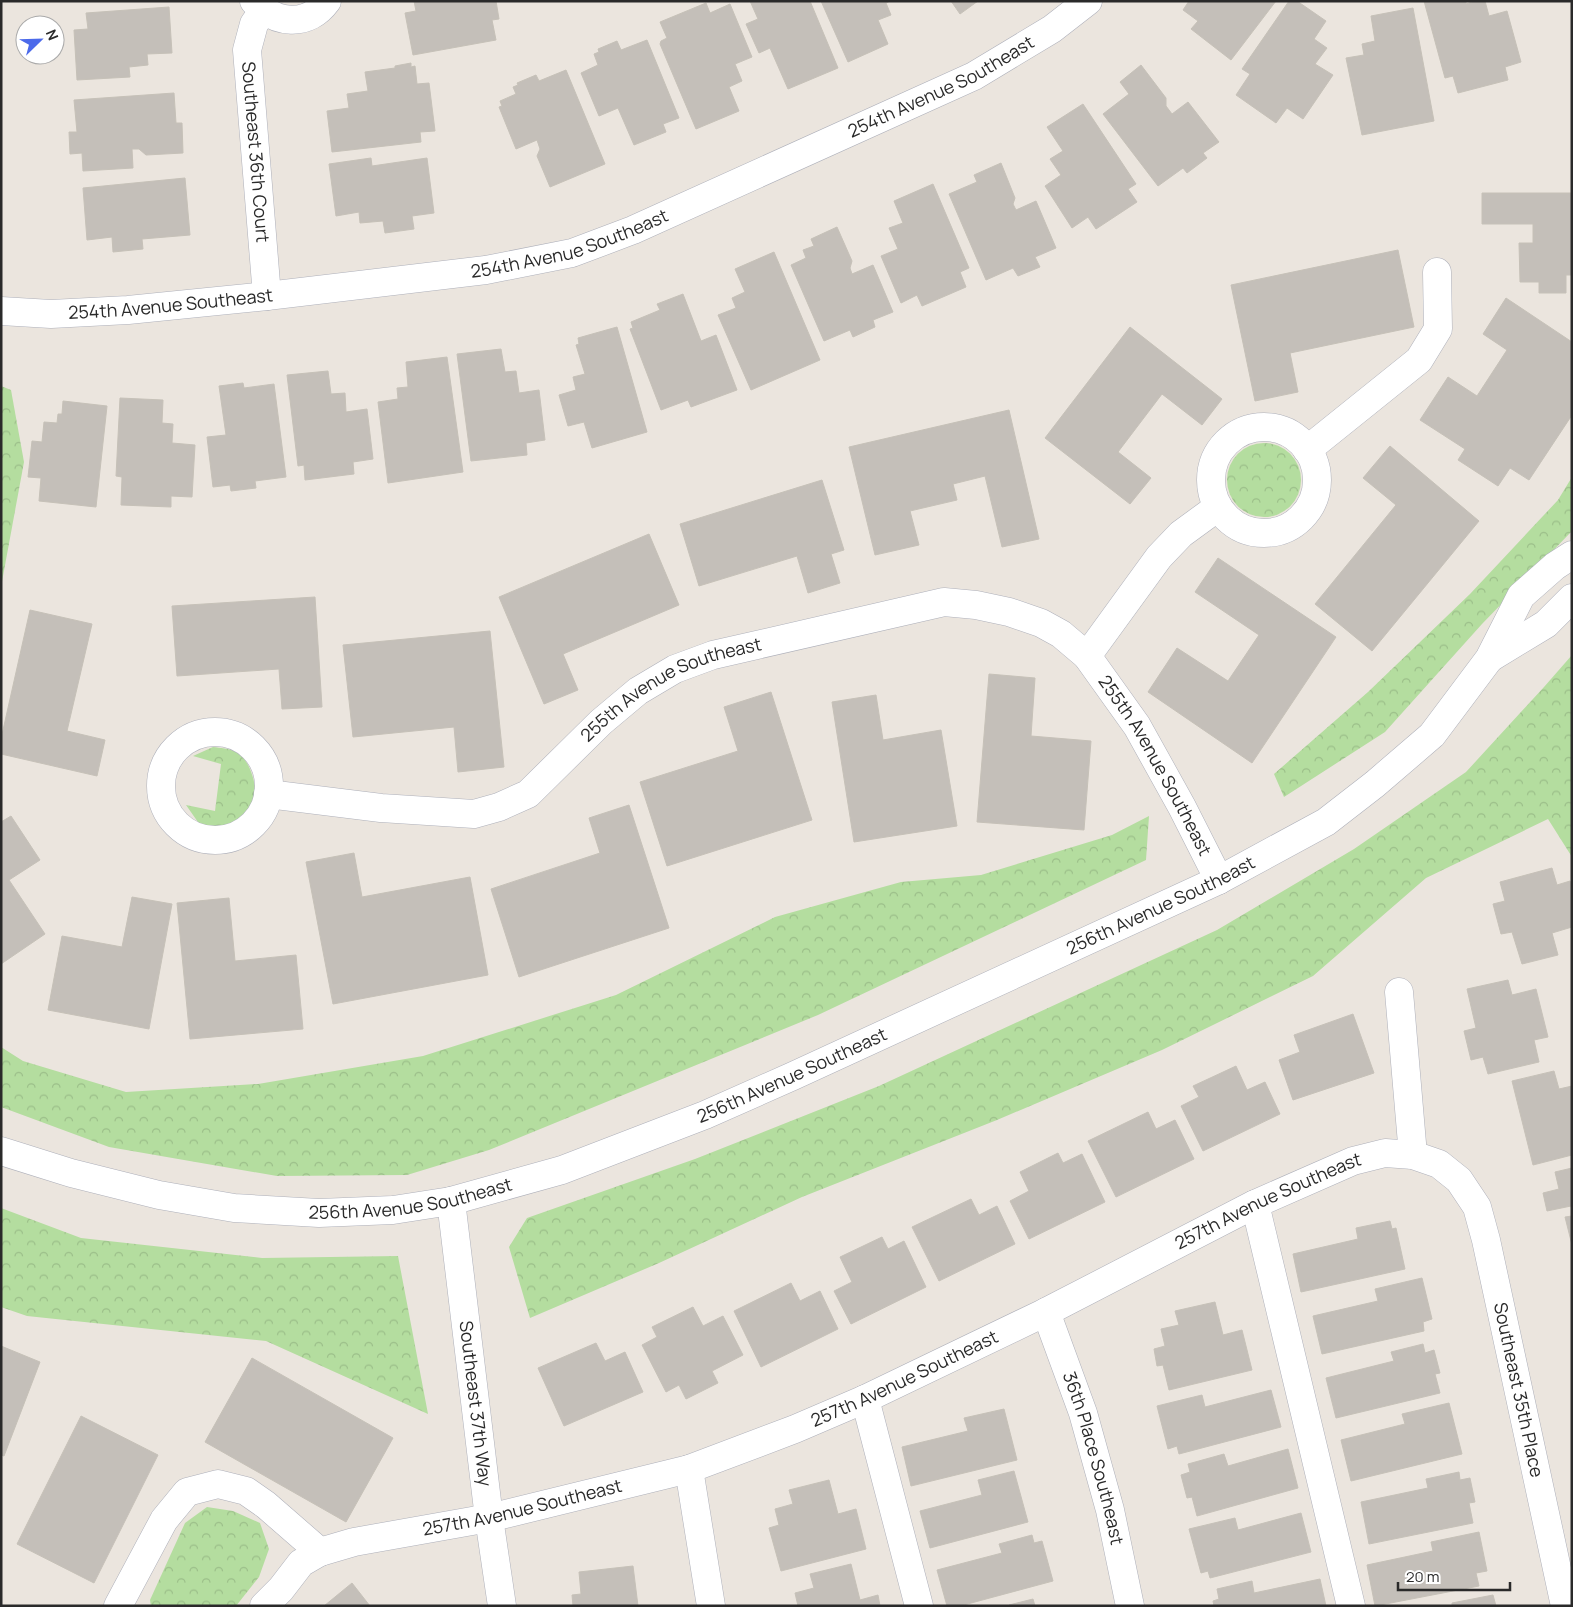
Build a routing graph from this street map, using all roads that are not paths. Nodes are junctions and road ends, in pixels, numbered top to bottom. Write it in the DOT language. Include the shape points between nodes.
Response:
graph roads {
  1 [pos="327,1"];
  2 [pos="1088,1"];
  3 [pos="259,6"];
  4 [pos="1437,272"];
  5 [pos="268,296"];
  6 [pos="1,312"];
  7 [pos="1307,450"];
  8 [pos="1218,507"];
  9 [pos="1572,555"];
  10 [pos="1572,598"];
  11 [pos="1087,656"];
  12 [pos="1489,659"];
  13 [pos="268,794"];
  14 [pos="1219,880"];
  15 [pos="1399,992"];
  16 [pos="1,1151"];
  17 [pos="1413,1155"];
  18 [pos="1459,1180"];
  19 [pos="451,1201"];
  20 [pos="1255,1204"];
  21 [pos="1046,1312"];
  22 [pos="865,1399"];
  23 [pos="689,1469"];
  24 [pos="489,1518"];
  25 [pos="320,1552"];
  26 [pos="118,1606"];
  27 [pos="264,1606"];
  28 [pos="502,1606"];
  29 [pos="711,1606"];
  30 [pos="918,1606"];
  31 [pos="1130,1606"];
  32 [pos="1351,1606"];
  33 [pos="1565,1606"];
  1 -- 3 [label="street, Southeast 36th Court" via="309,17 293,20 278,18"];
  2 -- 5 [label="street, 254th Avenue Southeast" via="1052,29 974,76 633,230 572,253 486,270"];
  3 -- 5 [label="street, Southeast 36th Court" via="247,50"];
  4 -- 7 [label="street" via="1438,329 1419,360"];
  5 -- 6 [label="street, 254th Avenue Southeast" via="128,310 52,314"];
  7 -- 8 [label="street" via="1295,437 1279,429 1261,427 1243,431 1228,441 1217,455 1212,472 1212,490"];
  7 -- 8 [label="street" via="1315,466 1313,499 1305,514 1292,525 1276,532 1259,533 1228,520"];
  8 -- 11 [label="street" via="1181,534 1159,557"];
  9 -- 12 [label="street, 256th Avenue Southeast" via="1521,596"];
  10 -- 12 [label="street, 256th Avenue Southeast" via="1546,624"];
  11 -- 13 [label="street, 255th Avenue Southeast" via="1061,634 1041,623 1009,612 944,602 713,655 675,669 638,690 528,794 499,807 474,814 381,808"];
  11 -- 14 [label="street, 255th Avenue Southeast" via="1138,726"];
  12 -- 14 [label="street, 256th Avenue Southeast" via="1432,735 1375,784 1326,822"];
  14 -- 19 [label="street, 256th Avenue Southeast" via="704,1115 562,1170"];
  15 -- 17 [label="street"];
  16 -- 19 [label="street, 256th Avenue Southeast" via="159,1195 234,1208 319,1213 393,1210"];
  17 -- 18 [label="street, 257th Avenue Southeast" via="1439,1164"];
  17 -- 20 [label="street, 257th Avenue Southeast" via="1385,1153 1353,1161"];
  18 -- 33 [label="street, Southeast 35th Place" via="1477,1207 1486,1240"];
  19 -- 24 [label="street, Southeast 37th Way"];
  20 -- 21 [label="street, 257th Avenue Southeast"];
  20 -- 32 [label="street"];
  21 -- 22 [label="street, 257th Avenue Southeast"];
  21 -- 31 [label="street, 36th Place Southeast" via="1083,1413 1110,1510"];
  22 -- 23 [label="street, 257th Avenue Southeast"];
  22 -- 30 [label="street"];
  23 -- 24 [label="street, 257th Avenue Southeast"];
  23 -- 29 [label="street"];
  24 -- 25 [label="street, 257th Avenue Southeast" via="354,1542"];
  24 -- 28 [label="street, Southeast 37th Way"];
  25 -- 26 [label="street" via="266,1504 246,1491 218,1484 187,1492 164,1520"];
  25 -- 27 [label="street, 257th Avenue Southeast" via="301,1563"];
}
